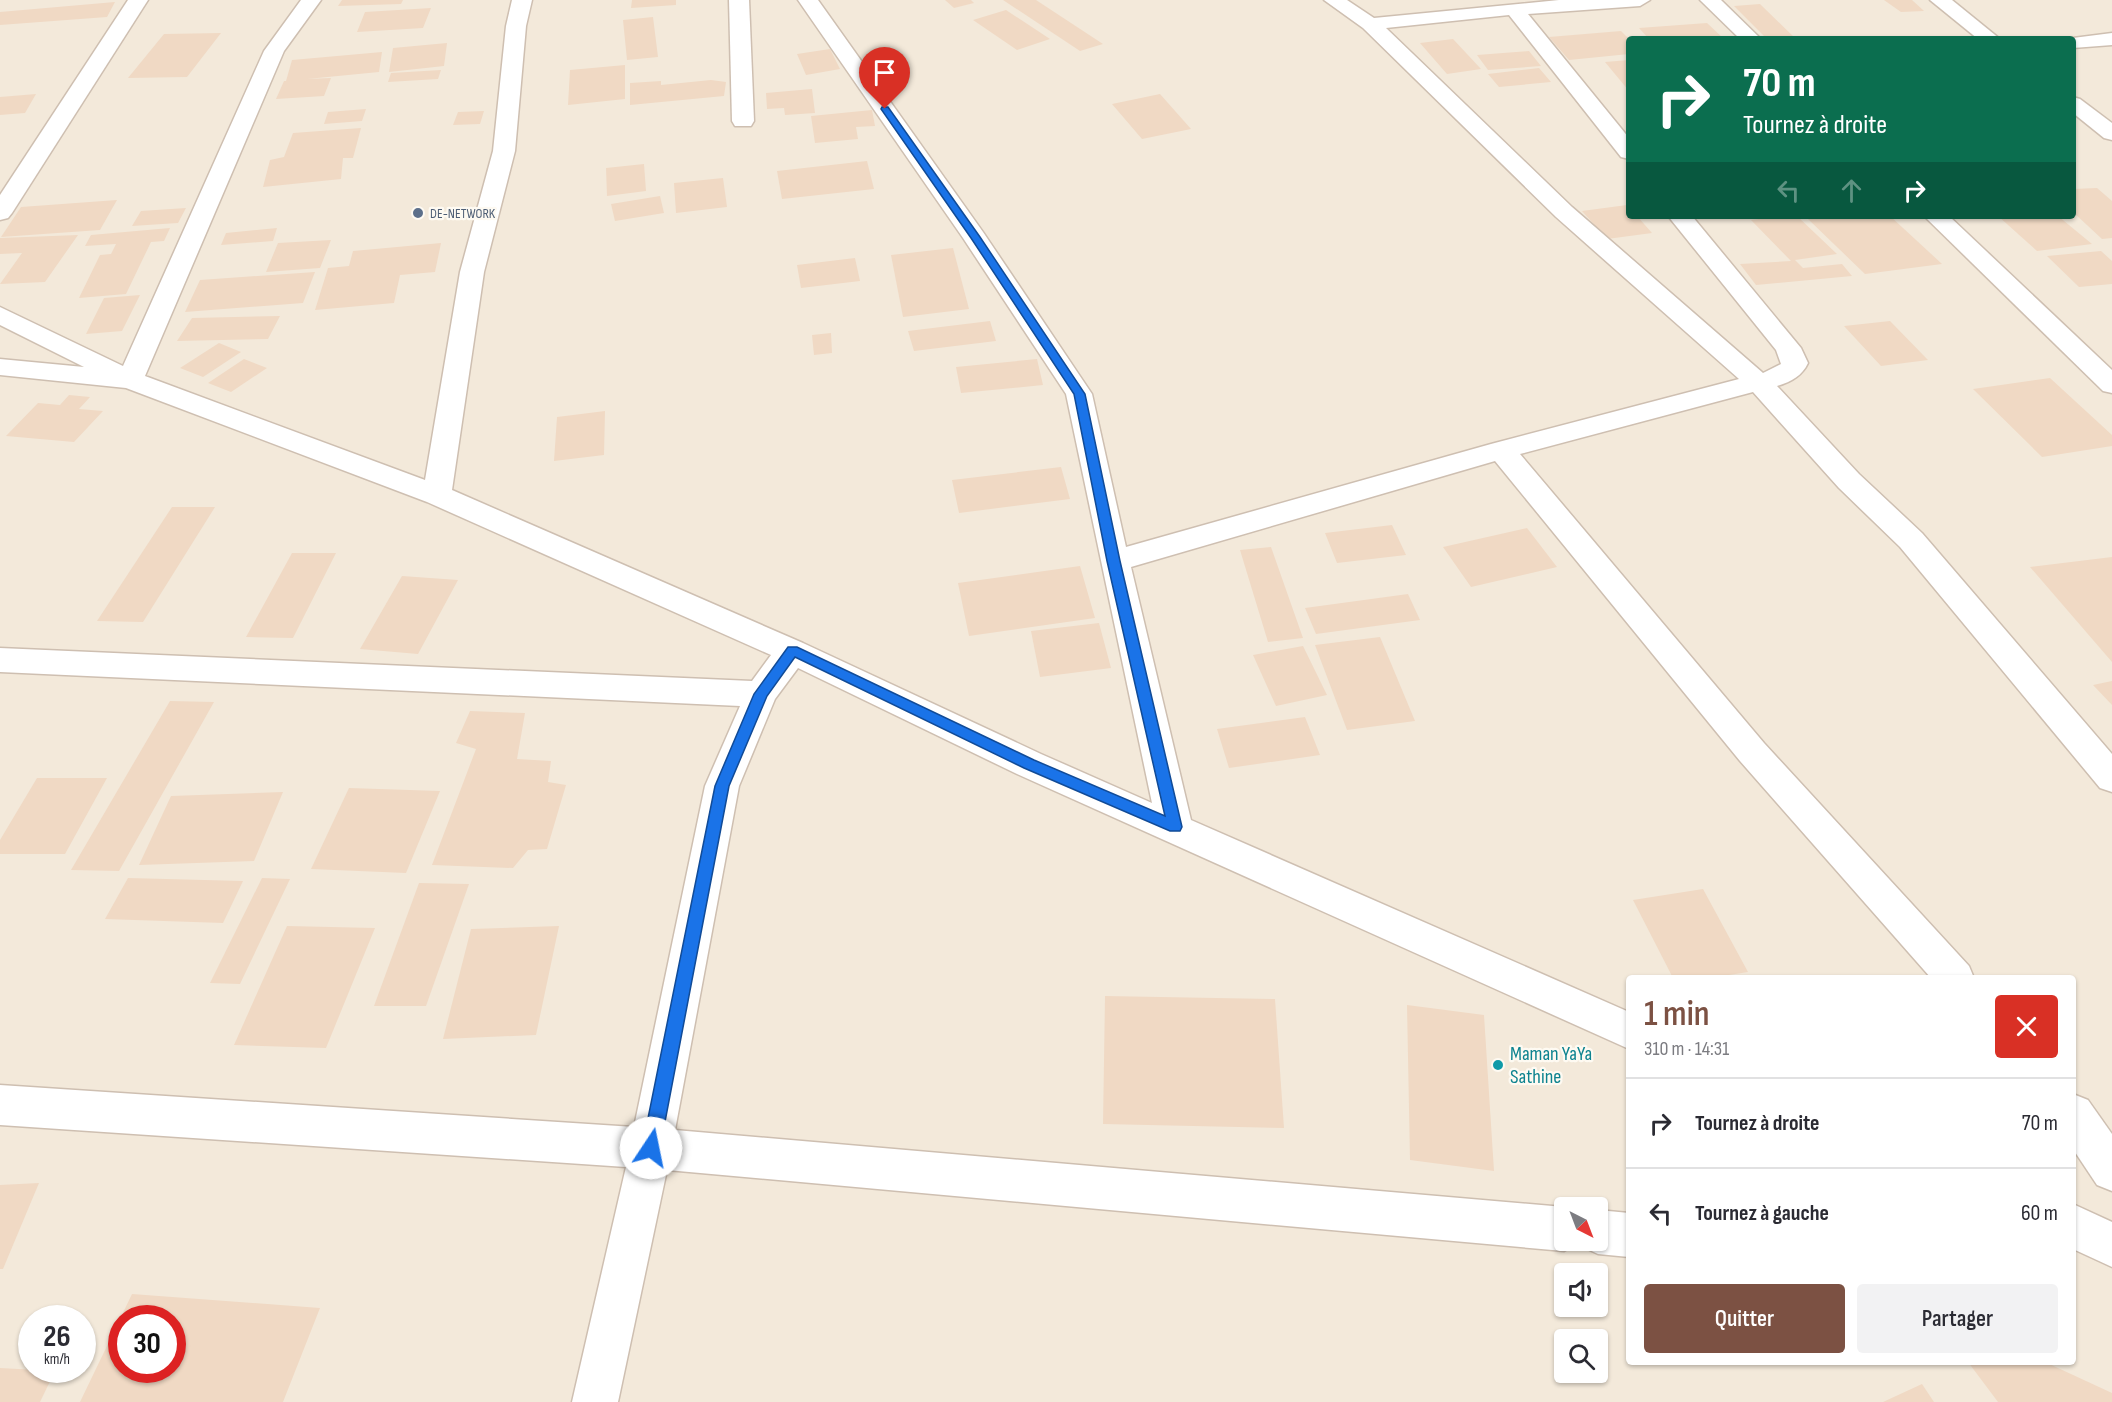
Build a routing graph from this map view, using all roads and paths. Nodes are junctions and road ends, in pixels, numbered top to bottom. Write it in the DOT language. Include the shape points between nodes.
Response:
graph roads {
  1 [pos="138,0"];
  2 [pos="311,0"];
  3 [pos="522,0"];
  4 [pos="739,0"];
  5 [pos="808,0"];
  6 [pos="1334,0"];
  7 [pos="1640,0"];
  8 [pos="1710,0"];
  9 [pos="1940,0"];
  10 [pos="1514,9"];
  11 [pos="1370,24"];
  12 [pos="1748,36"];
  13 [pos="1986,36"];
  14 [pos="2112,39"];
  15 [pos="2076,42"];
  16 [pos="2076,105"];
  17 [pos="743,122"];
  18 [pos="2112,133"];
  19 [pos="1626,148"];
  20 [pos="0,213"];
  21 [pos="1682,219"];
  22 [pos="1939,219"];
  23 [pos="0,315"];
  24 [pos="0,367"];
  25 [pos="130,380"];
  26 [pos="1758,382"];
  27 [pos="2112,385"];
  28 [pos="1501,450"];
  29 [pos="437,495"];
  30 [pos="1114,561"];
  31 [pos="792,651"];
  32 [pos="0,660"];
  33 [pos="761,694"];
  34 [pos="2112,778"];
  35 [pos="1175,827"];
  36 [pos="1952,975"];
  37 [pos="1626,1030"];
  38 [pos="0,1105"];
  39 [pos="2076,1118"];
  40 [pos="651,1148"];
  41 [pos="2112,1170"];
  42 [pos="2076,1227"];
  43 [pos="1554,1228"];
  44 [pos="1608,1233"];
  45 [pos="1626,1235"];
  46 [pos="2112,1245"];
  47 [pos="595,1402"];
  1 -- 20 [label="street"];
  2 -- 25 [label="street" via="274,51"];
  3 -- 29 [label="street" via="504,151 472,273"];
  4 -- 17 [label="street"];
  5 -- 30 [label="street" via="975,237 1079,394"];
  6 -- 11 [label="street"];
  7 -- 10 [label="street"];
  8 -- 12 [label="street"];
  9 -- 13 [label="street"];
  10 -- 11 [label="street"];
  10 -- 19 [label="street"];
  11 -- 26 [label="street" via="1564,212"];
  14 -- 15 [label="street"];
  16 -- 18 [label="street"];
  21 -- 26 [label="street" via="1792,354 1795,363 1791,369"];
  22 -- 27 [label="street"];
  23 -- 25 [label="street"];
  24 -- 25 [label="street"];
  25 -- 29 [label="street"];
  26 -- 28 [label="street"];
  26 -- 34 [label="street" via="1849,481 1911,540"];
  28 -- 30 [label="street"];
  28 -- 36 [label="street" via="1752,752"];
  29 -- 31 [label="street"];
  30 -- 35 [label="street"];
  31 -- 33 [label="street"];
  31 -- 35 [label="street" via="1029,764"];
  32 -- 33 [label="street"];
  33 -- 40 [label="street" via="722,786"];
  35 -- 37 [label="street"];
  38 -- 40 [label="street"];
  39 -- 41 [label="street"];
  40 -- 43 [label="street"];
  40 -- 47 [label="street"];
  42 -- 46 [label="street"];
  44 -- 45 [label="street"];
}
